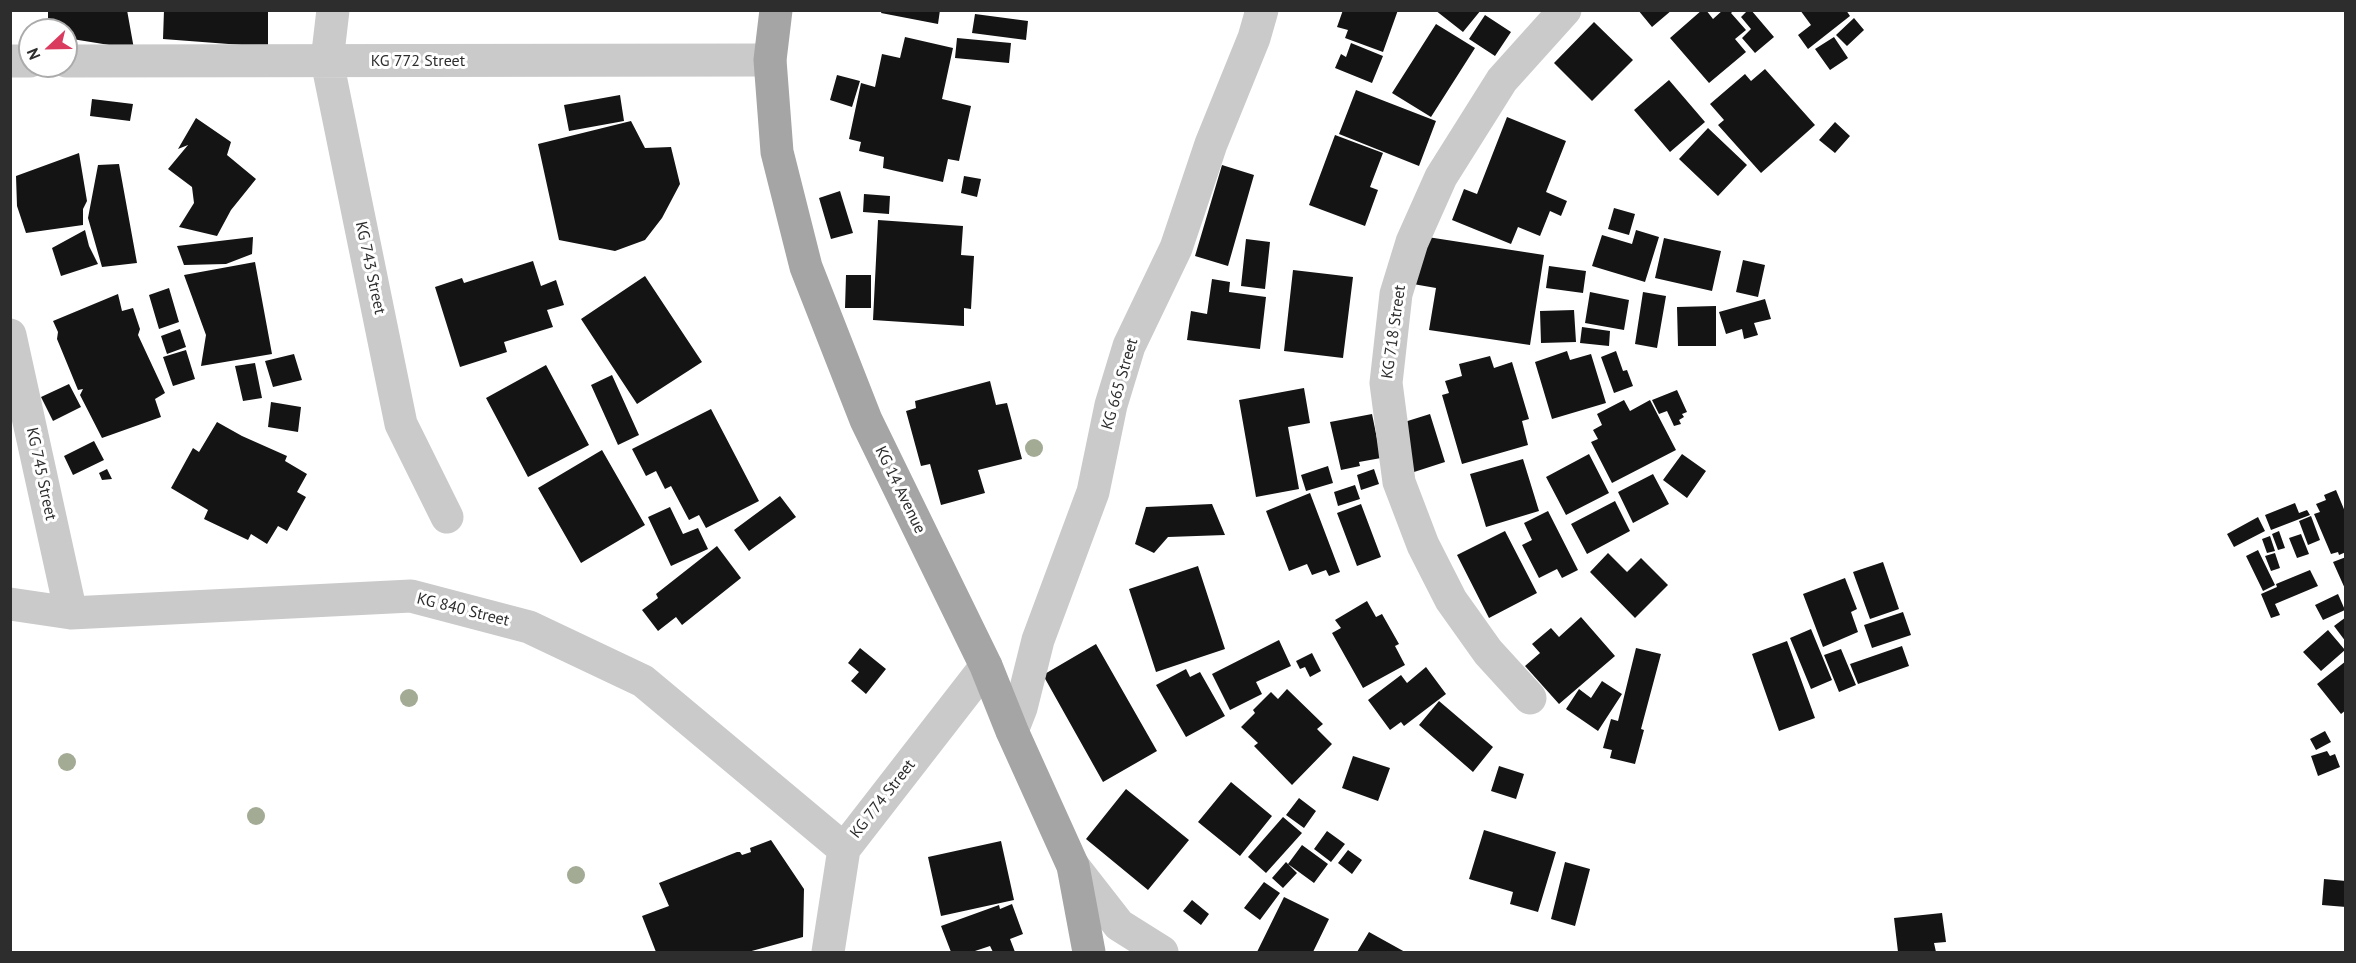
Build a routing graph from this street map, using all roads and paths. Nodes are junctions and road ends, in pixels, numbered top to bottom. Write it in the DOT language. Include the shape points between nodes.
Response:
graph roads {
  1 [pos="333,10"];
  2 [pos="776,10"];
  3 [pos="1262,10"];
  4 [pos="1565,10"];
  5 [pos="770,60"];
  6 [pos="78,61"];
  7 [pos="327,61"];
  8 [pos="10,335"];
  9 [pos="447,517"];
  10 [pos="10,604"];
  11 [pos="71,613"];
  12 [pos="986,666"];
  13 [pos="1530,698"];
  14 [pos="1012,731"];
  15 [pos="844,849"];
  16 [pos="1073,866"];
  17 [pos="828,952"];
  18 [pos="1089,952"];
  19 [pos="1162,952"];
  1 -- 7 [label="street, KG 743 Street"];
  2 -- 5 [label="main road, KG 14 Avenue"];
  3 -- 14 [label="street, KG 665 Street" via="1176,248 1129,346 1111,405 1093,492 1038,640"];
  4 -- 13 [label="street, KG 718 Street" via="1502,80 1441,177 1412,242 1396,294 1386,383 1399,482 1423,544 1451,600 1488,652"];
  5 -- 7 [label="street, KG 772 Street"];
  5 -- 12 [label="main road, KG 14 Avenue" via="777,152 806,267 866,420"];
  6 -- 7 [label="street, KG 772 Street"];
  7 -- 9 [label="street, KG 743 Street" via="401,424"];
  8 -- 11 [label="street, KG 745 Street"];
  10 -- 11 [label="street, KG 840 Street"];
  11 -- 15 [label="street, KG 840 Street" via="411,596 529,627 643,681"];
  12 -- 14 [label="main road, KG 14 Avenue"];
  12 -- 15 [label="street, KG 774 Street"];
  14 -- 16 [label="main road, KG 14 Avenue"];
  15 -- 17 [label="street, KG 774 Street"];
  16 -- 18 [label="main road, KG 14 Avenue"];
  16 -- 19 [label="street" via="1119,925"];
}
